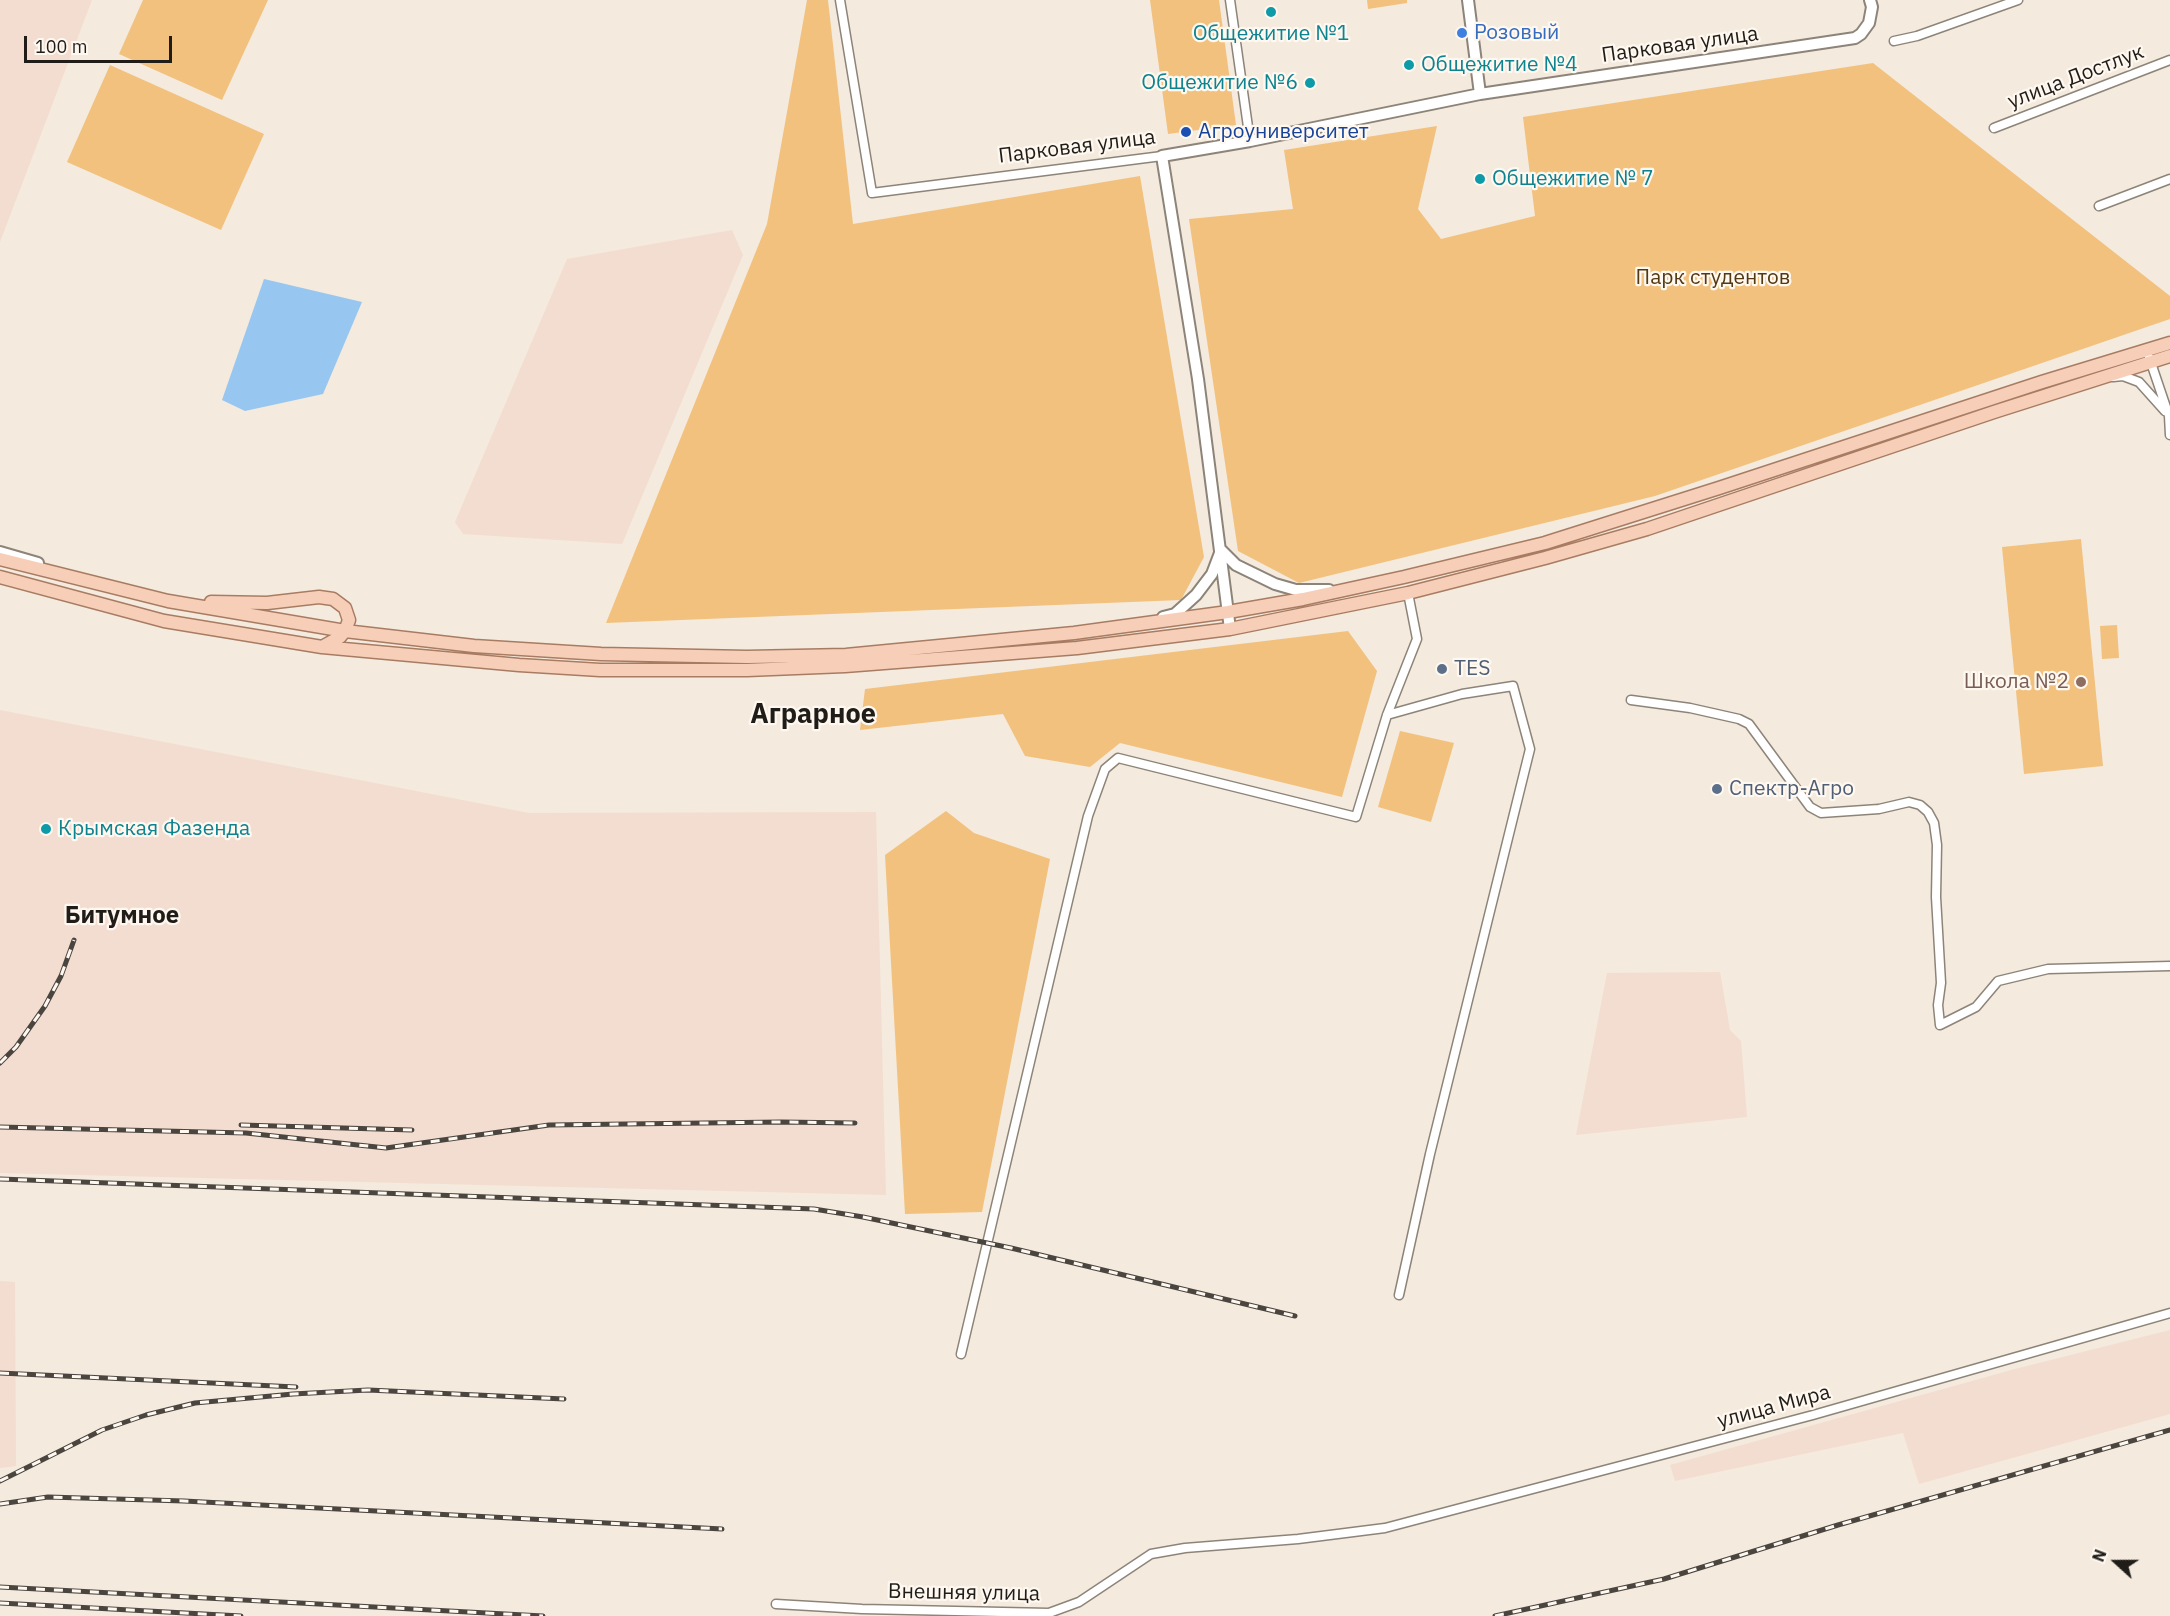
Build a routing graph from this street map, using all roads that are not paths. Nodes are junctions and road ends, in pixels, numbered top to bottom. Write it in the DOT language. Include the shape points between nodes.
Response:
graph roads {
  1 [pos="840,0"];
  2 [pos="1230,0"];
  3 [pos="1468,0"];
  4 [pos="1870,0"];
  5 [pos="2018,0"];
  6 [pos="1894,41"];
  7 [pos="2170,60"];
  8 [pos="1480,94"];
  9 [pos="1994,128"];
  10 [pos="1250,141"];
  11 [pos="1162,156"];
  12 [pos="2170,178"];
  13 [pos="2099,206"];
  14 [pos="2170,343"];
  15 [pos="2149,356"];
  16 [pos="2170,356"];
  17 [pos="2102,377"];
  18 [pos="2169,414"];
  19 [pos="2170,435"];
  20 [pos="1221,550"];
  21 [pos="0,552"];
  22 [pos="0,559"];
  23 [pos="0,577"];
  24 [pos="95,584"];
  25 [pos="1347,590"];
  26 [pos="1408,593"];
  27 [pos="168,601"];
  28 [pos="1228,612"];
  29 [pos="1141,624"];
  30 [pos="1230,629"];
  31 [pos="345,631"];
  32 [pos="322,647"];
  33 [pos="1631,700"];
  34 [pos="1387,715"];
  35 [pos="2170,966"];
  36 [pos="1399,1294"];
  37 [pos="2170,1313"];
  38 [pos="962,1354"];
  39 [pos="1385,1528"];
  40 [pos="776,1604"];
  1 -- 11 [label="street, Парковая улица" via="872,193"];
  2 -- 10 [label="street"];
  3 -- 8 [label="street"];
  4 -- 8 [label="street, Парковая улица" via="1869,23 1855,38"];
  5 -- 6 [label="street"];
  7 -- 9 [label="street, улица Достлук"];
  8 -- 10 [label="street, Парковая улица"];
  10 -- 11 [label="street, Парковая улица"];
  11 -- 20 [label="street"];
  12 -- 13 [label="street"];
  14 -- 15 [label="main road"];
  15 -- 16 [label="main road"];
  15 -- 17 [label="main road"];
  15 -- 18 [label="street"];
  15 -- 25 [label="main road" via="2031,385 1545,543"];
  17 -- 18 [label="street" via="2123,376 2139,382"];
  17 -- 26 [label="main road" via="1647,529"];
  18 -- 19 [label="street"];
  20 -- 25 [label="street" via="1248,572 1287,588"];
  20 -- 28 [label="street"];
  20 -- 29 [label="street" via="1212,574 1186,605 1174,614"];
  21 -- 24 [label="street" via="61,569"];
  22 -- 24 [label="main road"];
  23 -- 32 [label="main road" via="165,621"];
  24 -- 27 [label="main road"];
  25 -- 28 [label="main road"];
  26 -- 30 [label="main road"];
  26 -- 34 [label="street" via="1417,639"];
  27 -- 31 [label="main road"];
  27 -- 31 [label="main road" via="267,603 333,599 347,613"];
  28 -- 29 [label="main road"];
  28 -- 30 [label="street"];
  29 -- 31 [label="main road" via="846,655 747,657 474,646"];
  30 -- 32 [label="main road" via="1077,648 747,670 588,669"];
  31 -- 32 [label="main road"];
  33 -- 35 [label="street" via="1690,708 1749,724 1810,807 1821,813 1879,809 1909,802 1928,812 1937,845 1940,1025 1976,1007 1998,981 2048,969"];
  34 -- 36 [label="street" via="1462,694 1513,686 1530,749"];
  34 -- 38 [label="street" via="1356,817 1118,758 1105,769 1088,816"];
  37 -- 39 [label="street, улица Мира" via="1813,1415"];
  39 -- 40 [label="street, Внешняя улица" via="1151,1554 1079,1602 1049,1613 862,1610"];
}
